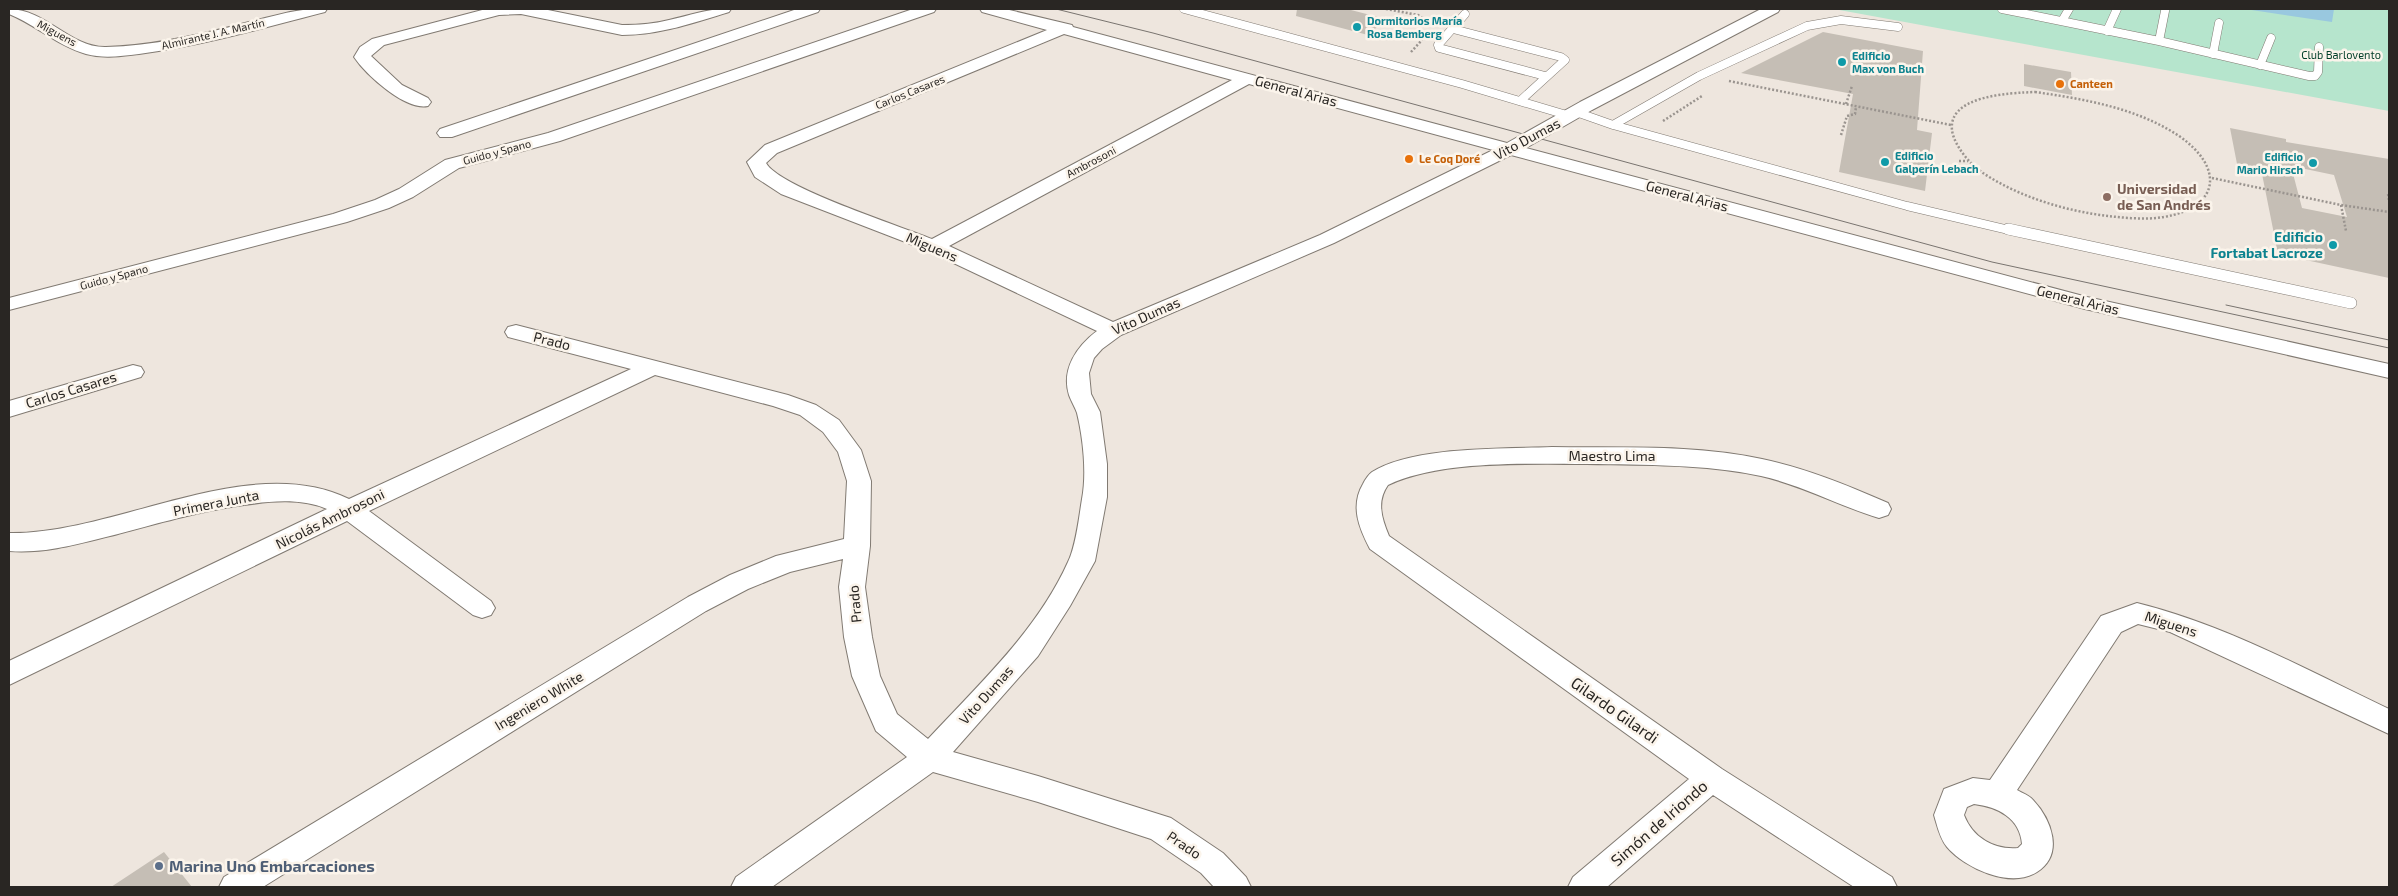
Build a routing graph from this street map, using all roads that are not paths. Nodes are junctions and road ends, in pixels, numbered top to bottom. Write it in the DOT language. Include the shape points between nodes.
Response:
graph roads {
  1 [pos="9,9"];
  2 [pos="319,9"];
  3 [pos="722,9"];
  4 [pos="812,9"];
  5 [pos="928,9"];
  6 [pos="988,9"];
  7 [pos="1184,9"];
  8 [pos="1772,9"];
  9 [pos="2002,9"];
  10 [pos="2069,9"];
  11 [pos="2117,9"];
  12 [pos="2165,11"];
  13 [pos="1465,14"];
  14 [pos="2062,21"];
  15 [pos="2220,23"];
  16 [pos="1898,27"];
  17 [pos="1066,28"];
  18 [pos="1453,29"];
  19 [pos="2107,30"];
  20 [pos="2271,38"];
  21 [pos="2159,41"];
  22 [pos="2319,47"];
  23 [pos="106,52"];
  24 [pos="2213,54"];
  25 [pos="2260,65"];
  26 [pos="1544,76"];
  27 [pos="1248,78"];
  28 [pos="1520,101"];
  29 [pos="422,102"];
  30 [pos="440,113"];
  31 [pos="1573,114"];
  32 [pos="1613,125"];
  33 [pos="446,133"];
  34 [pos="1508,148"];
  35 [pos="756,162"];
  36 [pos="452,164"];
  37 [pos="933,246"];
  38 [pos="2351,303"];
  39 [pos="9,304"];
  40 [pos="1113,330"];
  41 [pos="516,332"];
  42 [pos="654,367"];
  43 [pos="2389,371"];
  44 [pos="133,372"];
  45 [pos="9,409"];
  46 [pos="1879,509"];
  47 [pos="348,510"];
  48 [pos="1368,514"];
  49 [pos="9,542"];
  50 [pos="858,546"];
  51 [pos="482,608"];
  52 [pos="9,674"];
  53 [pos="2389,722"];
  54 [pos="929,758"];
  55 [pos="1711,778"];
  56 [pos="1997,794"];
  57 [pos="235,887"];
  58 [pos="747,887"];
  59 [pos="1236,887"];
  60 [pos="1584,887"];
  61 [pos="1881,887"];
  1 -- 23 [label="street, Miguens" via="91,51"];
  2 -- 23 [label="street, Almirante J. A. Martín" via="172,45"];
  3 -- 29 [label="street" via="635,31 521,9 499,10 378,42 366,50 362,57 392,87"];
  4 -- 33 [label="street"];
  5 -- 36 [label="street, Guido y Spano" via="554,137"];
  6 -- 17 [label="street, General Arias"];
  7 -- 28 [label="lane"];
  8 -- 31 [label="street, Vito Dumas"];
  9 -- 14 [label="lane"];
  10 -- 14 [label="lane"];
  11 -- 19 [label="lane"];
  12 -- 21 [label="lane"];
  13 -- 18 [label="lane"];
  14 -- 19 [label="lane"];
  15 -- 24 [label="lane"];
  16 -- 32 [label="lane" via="1840,20 1807,26 1699,76"];
  17 -- 27 [label="street, General Arias"];
  17 -- 35 [label="street, Carlos Casares" via="771,149"];
  18 -- 26 [label="lane" via="1438,45 1440,48"];
  18 -- 26 [label="lane" via="1565,60"];
  19 -- 21 [label="lane"];
  20 -- 25 [label="lane"];
  21 -- 24 [label="lane"];
  22 -- 25 [label="lane" via="2315,76"];
  24 -- 25 [label="lane"];
  26 -- 28 [label="lane"];
  27 -- 34 [label="street, General Arias"];
  27 -- 37 [label="street, Ambrosoni"];
  28 -- 31 [label="lane"];
  30 -- 33 [label="street"];
  31 -- 32 [label="lane"];
  31 -- 34 [label="street, Vito Dumas"];
  32 -- 38 [label="lane" via="1907,206"];
  33 -- 36 [label="street"];
  34 -- 40 [label="street, Vito Dumas" via="1327,239"];
  34 -- 43 [label="street, General Arias" via="2085,303"];
  35 -- 37 [label="street, Miguens" via="762,173 788,190"];
  36 -- 39 [label="street, Guido y Spano" via="406,193 340,218"];
  37 -- 40 [label="street, Miguens"];
  40 -- 54 [label="street, Vito Dumas" via="1094,344 1078,373 1080,394 1088,412 1094,464 1092,514 1082,561 1062,599 1028,648"];
  41 -- 42 [label="street, Prado"];
  42 -- 47 [label="street, Nicolás Ambrosoni"];
  42 -- 50 [label="street, Prado" via="780,400 808,410 831,426 849,450 859,481"];
  44 -- 45 [label="street, Carlos Casares"];
  46 -- 48 [label="street, Maestro Lima" via="1832,489 1744,464 1656,456 1542,456 1425,463 1400,468 1380,478 1369,493"];
  47 -- 49 [label="street, Primera Junta" via="330,500 311,496 252,494 59,538"];
  47 -- 51 [label="street, Primera Junta"];
  47 -- 52 [label="street, Nicolás Ambrosoni"];
  48 -- 55 [label="street, Gilardo Gilardi" via="1379,542"];
  50 -- 54 [label="street, Prado" via="852,587 866,676 886,722"];
  50 -- 57 [label="street, Ingeniero White" via="785,564 739,582 697,604"];
  53 -- 56 [label="street, Miguens" via="2218,641 2176,623 2137,613 2111,624"];
  54 -- 58 [label="street, Vito Dumas"];
  54 -- 59 [label="street, Prado" via="1160,828 1212,863"];
  55 -- 60 [label="street, Simón de Iriondo"];
  55 -- 61 [label="street, Gilardo Gilardi"];
}
